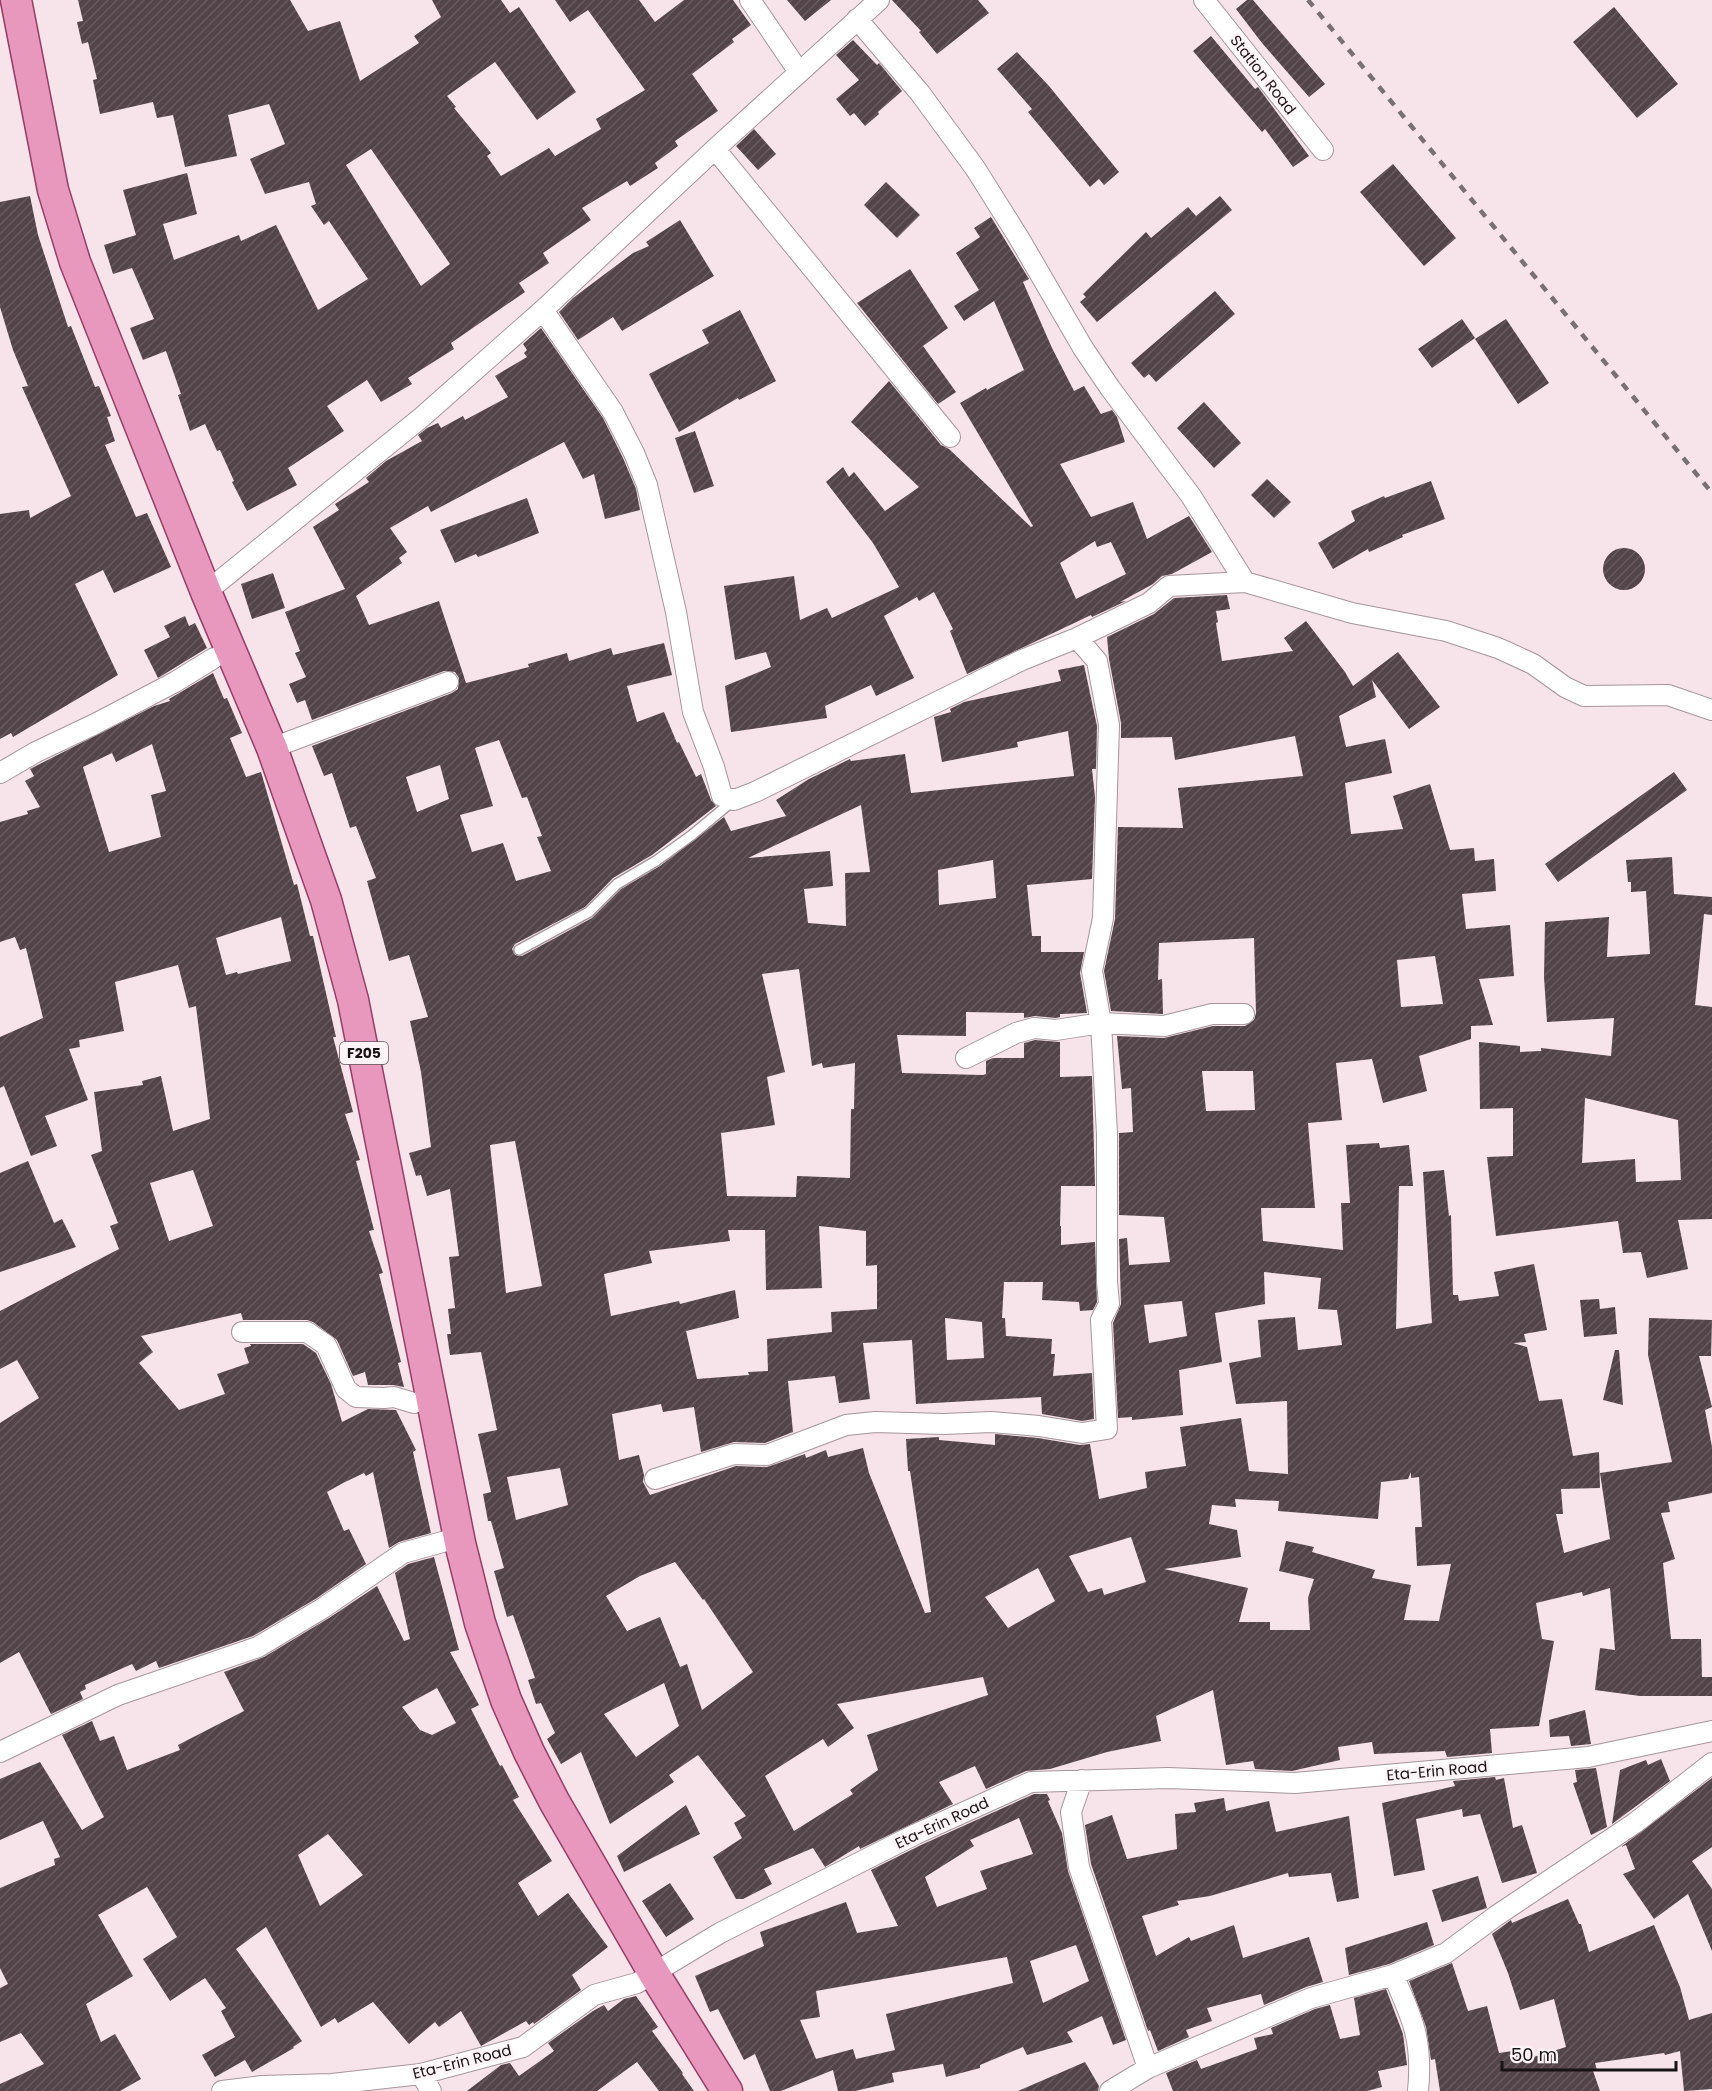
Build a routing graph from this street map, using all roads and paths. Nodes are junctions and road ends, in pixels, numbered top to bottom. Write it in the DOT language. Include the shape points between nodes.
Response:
graph roads {
  1 [pos="16,0"];
  2 [pos="750,0"];
  3 [pos="879,0"];
  4 [pos="1204,0"];
  5 [pos="857,19"];
  6 [pos="0,29"];
  7 [pos="799,72"];
  8 [pos="715,149"];
  9 [pos="1323,150"];
  10 [pos="543,310"];
  11 [pos="950,437"];
  12 [pos="1245,582"];
  13 [pos="206,592"];
  14 [pos="1077,638"];
  15 [pos="214,658"];
  16 [pos="448,682"];
  17 [pos="1712,710"];
  18 [pos="272,748"];
  19 [pos="0,774"];
  20 [pos="734,800"];
  21 [pos="519,950"];
  22 [pos="1244,1014"];
  23 [pos="1101,1023"];
  24 [pos="966,1058"];
  25 [pos="242,1332"];
  26 [pos="414,1403"];
  27 [pos="655,1479"];
  28 [pos="446,1541"];
  29 [pos="1712,1731"];
  30 [pos="0,1752"];
  31 [pos="1712,1762"];
  32 [pos="1083,1780"];
  33 [pos="1393,1975"];
  34 [pos="645,1977"];
  35 [pos="1148,2068"];
  36 [pos="421,2074"];
  37 [pos="222,2091"];
  38 [pos="431,2091"];
  39 [pos="706,2091"];
  40 [pos="727,2091"];
  41 [pos="1110,2091"];
  42 [pos="1418,2091"];
  1 -- 13 [label="main road, F205" via="53,190 75,262"];
  2 -- 7 [label="street"];
  3 -- 5 [label="street"];
  4 -- 9 [label="street, Station Road"];
  5 -- 7 [label="street"];
  5 -- 12 [label="street" via="969,159 1083,348 1191,496"];
  6 -- 15 [label="main road, F205" via="38,211 60,279"];
  7 -- 8 [label="street"];
  8 -- 10 [label="street"];
  8 -- 11 [label="street"];
  10 -- 13 [label="street" via="422,417"];
  10 -- 20 [label="street" via="613,412 648,484 693,712 722,795"];
  12 -- 14 [label="street" via="1168,586 1149,603"];
  12 -- 17 [label="street" via="1352,613 1446,631 1498,648 1533,664 1584,696 1668,695"];
  13 -- 18 [label="main road, F205"];
  14 -- 20 [label="street" via="1022,660"];
  14 -- 23 [label="street" via="1097,661 1109,725 1103,918 1092,971"];
  15 -- 19 [label="street"];
  15 -- 26 [label="main road, F205" via="261,769 308,898"];
  16 -- 18 [label="street"];
  18 -- 34 [label="main road, F205" via="326,900 353,1000 460,1543 480,1623 506,1701 529,1752"];
  20 -- 21 [label="lane" via="692,836 617,884 590,912"];
  22 -- 23 [label="street" via="1212,1014 1164,1026"];
  23 -- 24 [label="street" via="1056,1030 1034,1028"];
  23 -- 27 [label="street" via="1109,1304 1101,1320 1107,1430 1082,1433 991,1422 846,1425 767,1455 734,1454"];
  25 -- 26 [label="street" via="307,1332 326,1345 346,1389 356,1397 394,1396"];
  26 -- 28 [label="main road, F205"];
  28 -- 30 [label="street" via="403,1553 258,1647 118,1695"];
  28 -- 34 [label="main road, F205" via="473,1660 508,1754 541,1815"];
  29 -- 32 [label="street, Eta-Erin Road" via="1587,1757 1295,1783 1168,1778"];
  31 -- 33 [label="street" via="1635,1823 1446,1953"];
  32 -- 34 [label="street, Eta-Erin Road" via="1031,1782 916,1834 720,1933"];
  32 -- 35 [label="street" via="1071,1812 1079,1867"];
  33 -- 35 [label="street" via="1311,1998"];
  33 -- 42 [label="street" via="1413,2020 1419,2048"];
  34 -- 36 [label="street, Eta-Erin Road" via="594,1995 523,2047"];
  34 -- 39 [label="main road, F205"];
  34 -- 40 [label="main road, F205"];
  35 -- 41 [label="street"];
  36 -- 37 [label="street, Eta-Erin Road"];
  36 -- 38 [label="street"];
}
